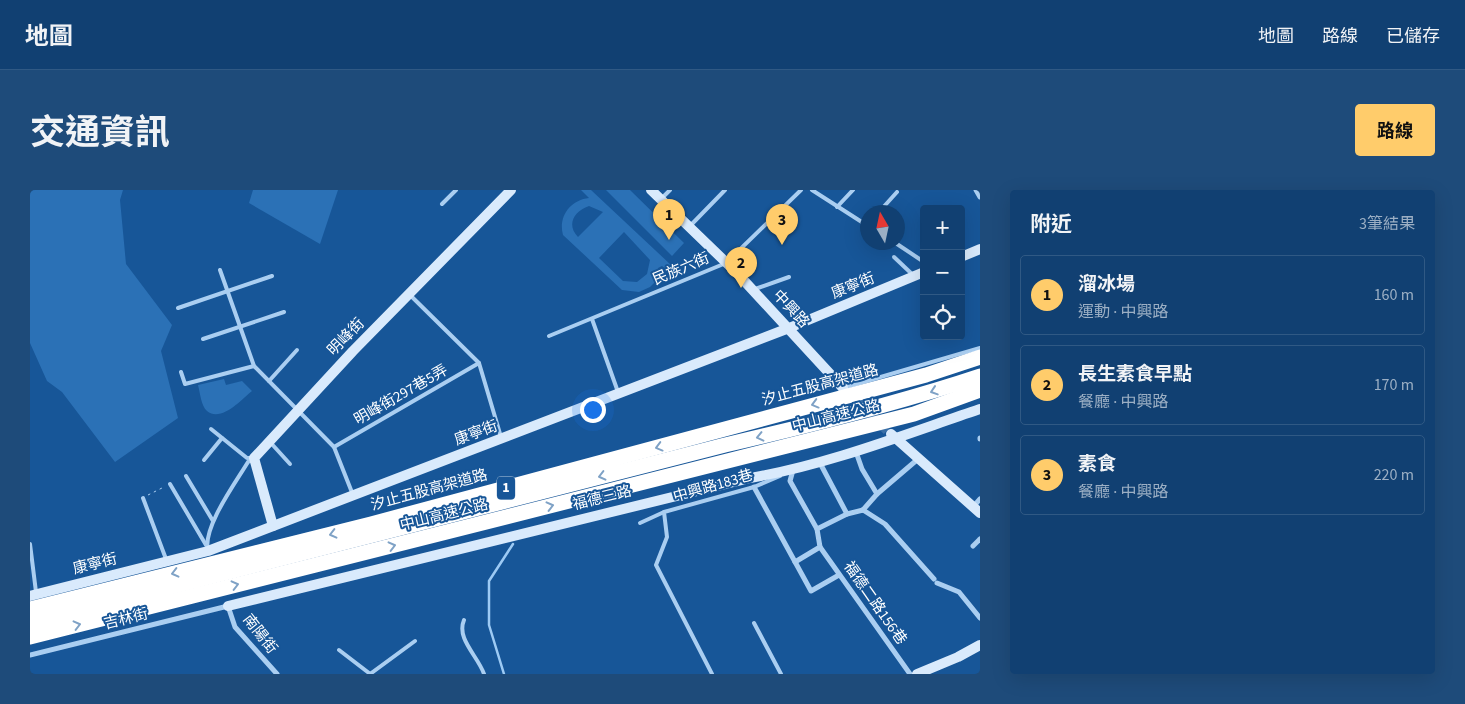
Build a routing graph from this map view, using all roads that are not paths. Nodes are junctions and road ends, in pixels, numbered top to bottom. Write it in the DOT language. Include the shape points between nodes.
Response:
graph roads {
  1 [pos="456,190"];
  2 [pos="511,190"];
  3 [pos="651,190"];
  4 [pos="670,190"];
  5 [pos="725,190"];
  6 [pos="801,190"];
  7 [pos="812,190"];
  8 [pos="853,190"];
  9 [pos="976,190"];
  10 [pos="897,192"];
  11 [pos="980,196"];
  12 [pos="661,200"];
  13 [pos="442,204"];
  14 [pos="886,205"];
  15 [pos="837,207"];
  16 [pos="860,221"];
  17 [pos="688,228"];
  18 [pos="905,249"];
  19 [pos="980,249"];
  20 [pos="965,255"];
  21 [pos="894,256"];
  22 [pos="920,259"];
  23 [pos="726,263"];
  24 [pos="220,270"];
  25 [pos="919,274"];
  26 [pos="272,276"];
  27 [pos="789,277"];
  28 [pos="753,290"];
  29 [pos="227,291"];
  30 [pos="410,295"];
  31 [pos="178,308"];
  32 [pos="284,312"];
  33 [pos="592,319"];
  34 [pos="240,327"];
  35 [pos="789,328"];
  36 [pos="549,336"];
  37 [pos="203,340"];
  38 [pos="980,348"];
  39 [pos="298,350"];
  40 [pos="980,357"];
  41 [pos="479,363"];
  42 [pos="254,366"];
  43 [pos="181,372"];
  44 [pos="980,376"];
  45 [pos="269,381"];
  46 [pos="843,388"];
  47 [pos="980,390"];
  48 [pos="619,394"];
  49 [pos="980,409"];
  50 [pos="299,410"];
  51 [pos="211,429"];
  52 [pos="893,435"];
  53 [pos="222,438"];
  54 [pos="502,440"];
  55 [pos="269,441"];
  56 [pos="334,447"];
  57 [pos="856,452"];
  58 [pos="254,458"];
  59 [pos="918,458"];
  60 [pos="204,460"];
  61 [pos="820,463"];
  62 [pos="290,464"];
  63 [pos="793,470"];
  64 [pos="186,476"];
  65 [pos="170,484"];
  66 [pos="754,487"];
  67 [pos="876,494"];
  68 [pos="353,495"];
  69 [pos="142,498"];
  70 [pos="978,506"];
  71 [pos="863,510"];
  72 [pos="664,512"];
  73 [pos="846,514"];
  74 [pos="213,521"];
  75 [pos="640,524"];
  76 [pos="273,526"];
  77 [pos="817,529"];
  78 [pos="980,539"];
  79 [pos="30,544"];
  80 [pos="973,546"];
  81 [pos="820,547"];
  82 [pos="207,548"];
  83 [pos="167,561"];
  84 [pos="795,562"];
  85 [pos="840,574"];
  86 [pos="33,596"];
  87 [pos="228,606"];
  88 [pos="30,609"];
  89 [pos="980,618"];
  90 [pos="464,620"];
  91 [pos="30,623"];
  92 [pos="754,623"];
  93 [pos="30,637"];
  94 [pos="415,641"];
  95 [pos="980,645"];
  96 [pos="339,650"];
  97 [pos="30,655"];
  98 [pos="369,673"];
  99 [pos="277,674"];
  100 [pos="484,674"];
  101 [pos="712,674"];
  102 [pos="781,674"];
  103 [pos="910,674"];
  104 [pos="917,674"];
  1 -- 13 [label="lane"];
  2 -- 30 [label="street, 明峰街"];
  3 -- 12 [label="street, 中興路"];
  4 -- 12 [label="lane"];
  5 -- 17 [label="lane"];
  6 -- 23 [label="lane, 民族六街"];
  7 -- 15 [label="lane"];
  8 -- 15 [label="lane"];
  9 -- 11 [label="street"];
  10 -- 14 [label="lane"];
  12 -- 17 [label="street, 中興路"];
  15 -- 16 [label="lane"];
  17 -- 23 [label="street, 中興路"];
  18 -- 22 [label="lane"];
  19 -- 20 [label="street"];
  21 -- 25 [label="lane"];
  23 -- 28 [label="street, 中興路"];
  23 -- 33 [label="lane, 民族六街"];
  24 -- 29 [label="lane"];
  25 -- 35 [label="street, 康寧街"];
  26 -- 29 [label="lane"];
  27 -- 28 [label="lane"];
  28 -- 35 [label="street, 中興路"];
  29 -- 31 [label="lane"];
  29 -- 34 [label="lane"];
  30 -- 41 [label="lane"];
  30 -- 50 [label="street, 明峰街"];
  32 -- 34 [label="lane"];
  33 -- 36 [label="lane, 民族六街"];
  33 -- 48 [label="lane"];
  34 -- 37 [label="lane"];
  34 -- 42 [label="lane"];
  35 -- 46 [label="street, 中興路"];
  35 -- 48 [label="street, 康寧街"];
  38 -- 46 [label="lane"];
  39 -- 45 [label="lane"];
  40 -- 88 [label="highway, 汐止五股高架道路 / 1, one-way, bridge" via="926,375 371,524"];
  41 -- 54 [label="lane"];
  41 -- 56 [label="lane, 明峰街297巷5弄"];
  42 -- 43 [label="lane" via="185,384"];
  42 -- 45 [label="lane"];
  44 -- 91 [label="highway, 中山高速公路 / 1, one-way, bridge" via="831,420"];
  45 -- 50 [label="lane"];
  93 -- 47 [label="highway, 中山高速公路 / 1, one-way" via="905,416"];
  48 -- 54 [label="street, 康寧街"];
  49 -- 52 [label="street, 福德三路"];
  50 -- 55 [label="street, 明峰街"];
  50 -- 56 [label="lane"];
  51 -- 53 [label="lane"];
  52 -- 57 [label="street, 福德三路"];
  52 -- 59 [label="street"];
  53 -- 58 [label="lane" via="248,458"];
  53 -- 60 [label="lane"];
  54 -- 68 [label="street, 康寧街"];
  55 -- 58 [label="street, 明峰街"];
  55 -- 62 [label="lane"];
  56 -- 68 [label="lane"];
  57 -- 61 [label="street, 福德三路"];
  57 -- 67 [label="street"];
  58 -- 74 [label="lane" via="248,462"];
  58 -- 76 [label="street"];
  59 -- 67 [label="street"];
  59 -- 70 [label="street"];
  61 -- 63 [label="street, 福德三路"];
  61 -- 73 [label="street"];
  63 -- 66 [label="lane, 中興路183巷"];
  63 -- 77 [label="street" via="790,481"];
  63 -- 87 [label="street, 福德三路"];
  64 -- 74 [label="lane"];
  65 -- 82 [label="lane"];
  66 -- 72 [label="lane, 中興路183巷"];
  66 -- 84 [label="street"];
  67 -- 71 [label="street"];
  68 -- 76 [label="street, 康寧街"];
  69 -- 83 [label="lane"];
  71 -- 73 [label="street"];
  71 -- 89 [label="street" via="885,524 935,581 959,592"];
  72 -- 75 [label="lane"];
  72 -- 101 [label="lane, 中興路183巷" via="667,537 656,565"];
  73 -- 77 [label="street"];
  74 -- 82 [label="lane"];
  76 -- 82 [label="street, 康寧街"];
  77 -- 81 [label="street"];
  78 -- 80 [label="street"];
  79 -- 86 [label="lane"];
  81 -- 84 [label="street"];
  81 -- 85 [label="street, 福德二路156巷"];
  82 -- 83 [label="street, 康寧街"];
  83 -- 86 [label="street, 康寧街"];
  84 -- 85 [label="street" via="811,591"];
  85 -- 103 [label="street, 福德二路156巷"];
  87 -- 97 [label="street, 吉林街"];
  87 -- 99 [label="street, 南陽街" via="235,627"];
  90 -- 100 [label="lane" via="462,637"];
  92 -- 102 [label="lane"];
  94 -- 98 [label="lane"];
  95 -- 104 [label="street"];
  96 -- 98 [label="lane"];
}
